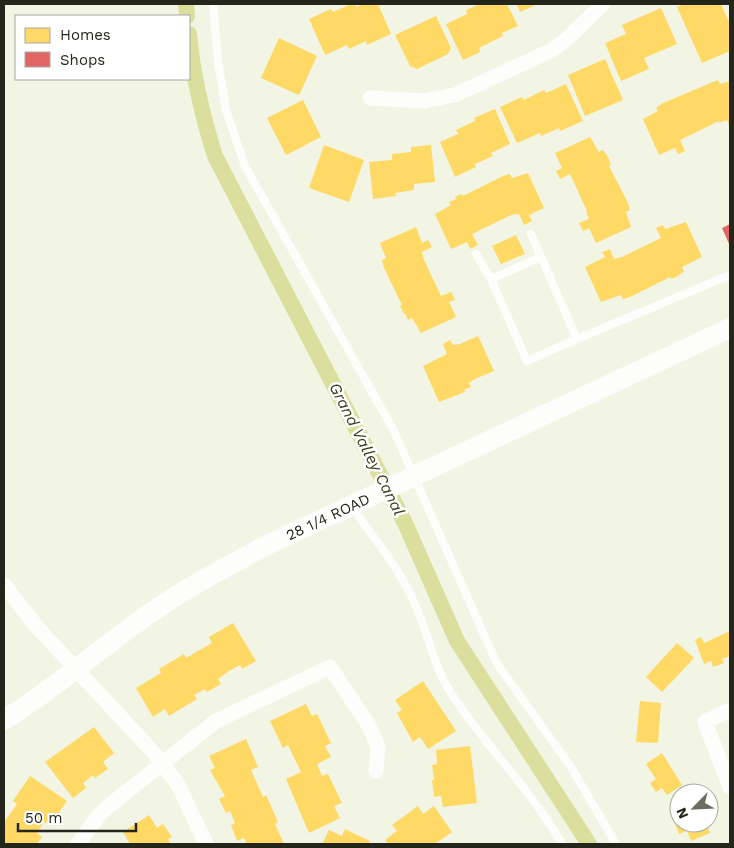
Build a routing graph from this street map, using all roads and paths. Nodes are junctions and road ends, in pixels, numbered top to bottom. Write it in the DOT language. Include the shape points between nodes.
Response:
graph roads {
  1 [pos="213,4"];
  2 [pos="603,4"];
  3 [pos="370,98"];
  4 [pos="531,234"];
  5 [pos="476,254"];
  6 [pos="541,257"];
  7 [pos="730,275"];
  8 [pos="491,279"];
  9 [pos="730,328"];
  10 [pos="577,339"];
  11 [pos="410,478"];
  12 [pos="360,502"];
  13 [pos="4,584"];
  14 [pos="76,668"];
  15 [pos="730,710"];
  16 [pos="4,720"];
  17 [pos="162,764"];
  18 [pos="376,771"];
  19 [pos="730,787"];
  20 [pos="78,844"];
  21 [pos="206,844"];
  22 [pos="562,844"];
  23 [pos="616,844"];
  1 -- 11 [label="lane" via="226,110 245,166 394,431"];
  2 -- 3 [label="street" via="552,50 455,96 423,101"];
  4 -- 6 [label="lane"];
  5 -- 8 [label="lane"];
  6 -- 8 [label="lane"];
  6 -- 10 [label="lane"];
  7 -- 10 [label="lane"];
  8 -- 10 [label="lane" via="527,361"];
  9 -- 11 [label="main road, 28 1/4 ROAD"];
  11 -- 12 [label="main road, 28 1/4 ROAD"];
  11 -- 23 [label="lane" via="496,662 571,767"];
  12 -- 14 [label="main road, 28 1/4 ROAD" via="265,546 194,586"];
  12 -- 22 [label="lane" via="414,603 439,671 451,693 527,791"];
  13 -- 14 [label="street"];
  14 -- 16 [label="main road, 28 1/4 ROAD"];
  14 -- 17 [label="street"];
  15 -- 19 [label="street" via="705,722"];
  17 -- 18 [label="street" via="216,721 330,667 369,726 378,747"];
  17 -- 20 [label="street" via="99,815"];
  17 -- 21 [label="street" via="178,785"];
}
